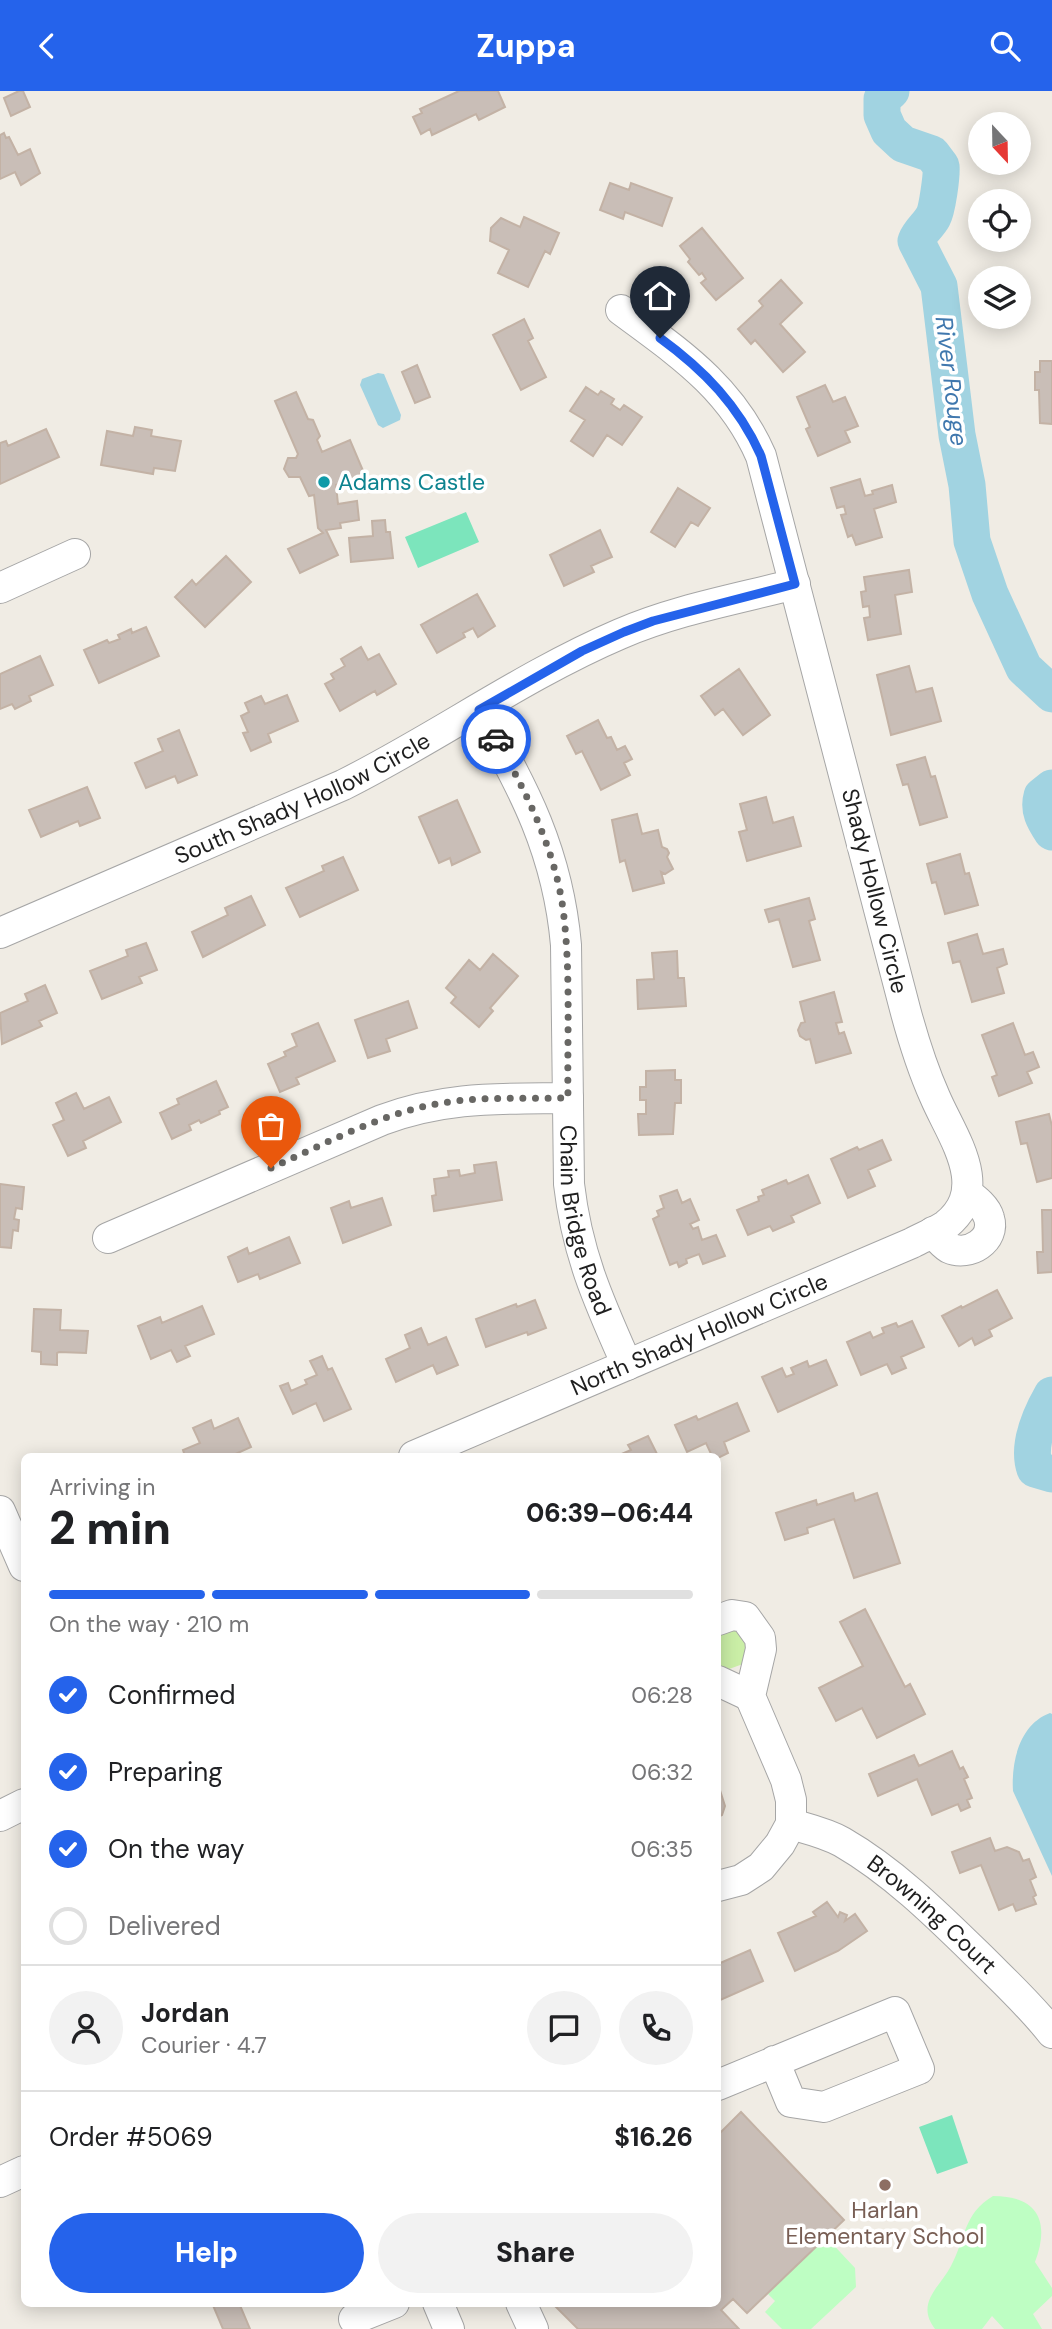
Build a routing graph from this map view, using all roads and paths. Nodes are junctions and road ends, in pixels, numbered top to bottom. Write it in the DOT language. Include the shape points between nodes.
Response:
graph roads {
  1 [pos="621,310"];
  2 [pos="75,554"];
  3 [pos="795,584"];
  4 [pos="0,588"];
  5 [pos="479,710"];
  6 [pos="0,933"];
  7 [pos="568,1098"];
  8 [pos="967,1193"];
  9 [pos="933,1232"];
  10 [pos="108,1238"];
  11 [pos="627,1365"];
  12 [pos="421,1453"];
  13 [pos="0,1511"];
  14 [pos="21,1559"];
  15 [pos="721,1619"];
  16 [pos="721,1682"];
  17 [pos="750,1696"];
  18 [pos="21,1806"];
  19 [pos="0,1816"];
  20 [pos="791,1824"];
  21 [pos="721,1885"];
  22 [pos="1052,2033"];
  23 [pos="774,2061"];
  24 [pos="721,2084"];
  25 [pos="21,2172"];
  26 [pos="0,2182"];
  27 [pos="382,2307"];
  28 [pos="440,2307"];
  29 [pos="523,2307"];
  30 [pos="353,2317"];
  31 [pos="449,2329"];
  32 [pos="533,2329"];
  1 -- 3 [label="street, Shady Hollow Circle" via="698,368 742,418 761,456"];
  2 -- 4 [label="street"];
  3 -- 5 [label="street, South Shady Hollow Circle" via="624,632"];
  3 -- 8 [label="street, Shady Hollow Circle" via="905,1009 926,1075 964,1158"];
  5 -- 6 [label="street, South Shady Hollow Circle" via="343,785"];
  5 -- 7 [label="street, Chain Bridge Road" via="538,822 563,907"];
  7 -- 10 [label="street" via="459,1100 415,1108"];
  7 -- 11 [label="street, Chain Bridge Road" via="569,1184 577,1237 586,1270"];
  8 -- 9 [label="street, North Shady Hollow Circle" via="947,1224"];
  8 -- 9 [label="street" via="990,1220 982,1244 963,1251 952,1249"];
  9 -- 11 [label="street, North Shady Hollow Circle"];
  11 -- 12 [label="street, North Shady Hollow Circle"];
  13 -- 14 [label="street"];
  15 -- 17 [label="street" via="745,1617 760,1638"];
  16 -- 17 [label="street"];
  17 -- 20 [label="street" via="786,1780"];
  18 -- 19 [label="street"];
  20 -- 21 [label="street" via="761,1867 741,1880"];
  20 -- 22 [label="street, Browning Court" via="839,1840 883,1871 968,1945"];
  23 -- 24 [label="street"];
  25 -- 26 [label="street"];
  27 -- 30 [label="street"];
  28 -- 31 [label="street"];
  29 -- 32 [label="street"];
}
